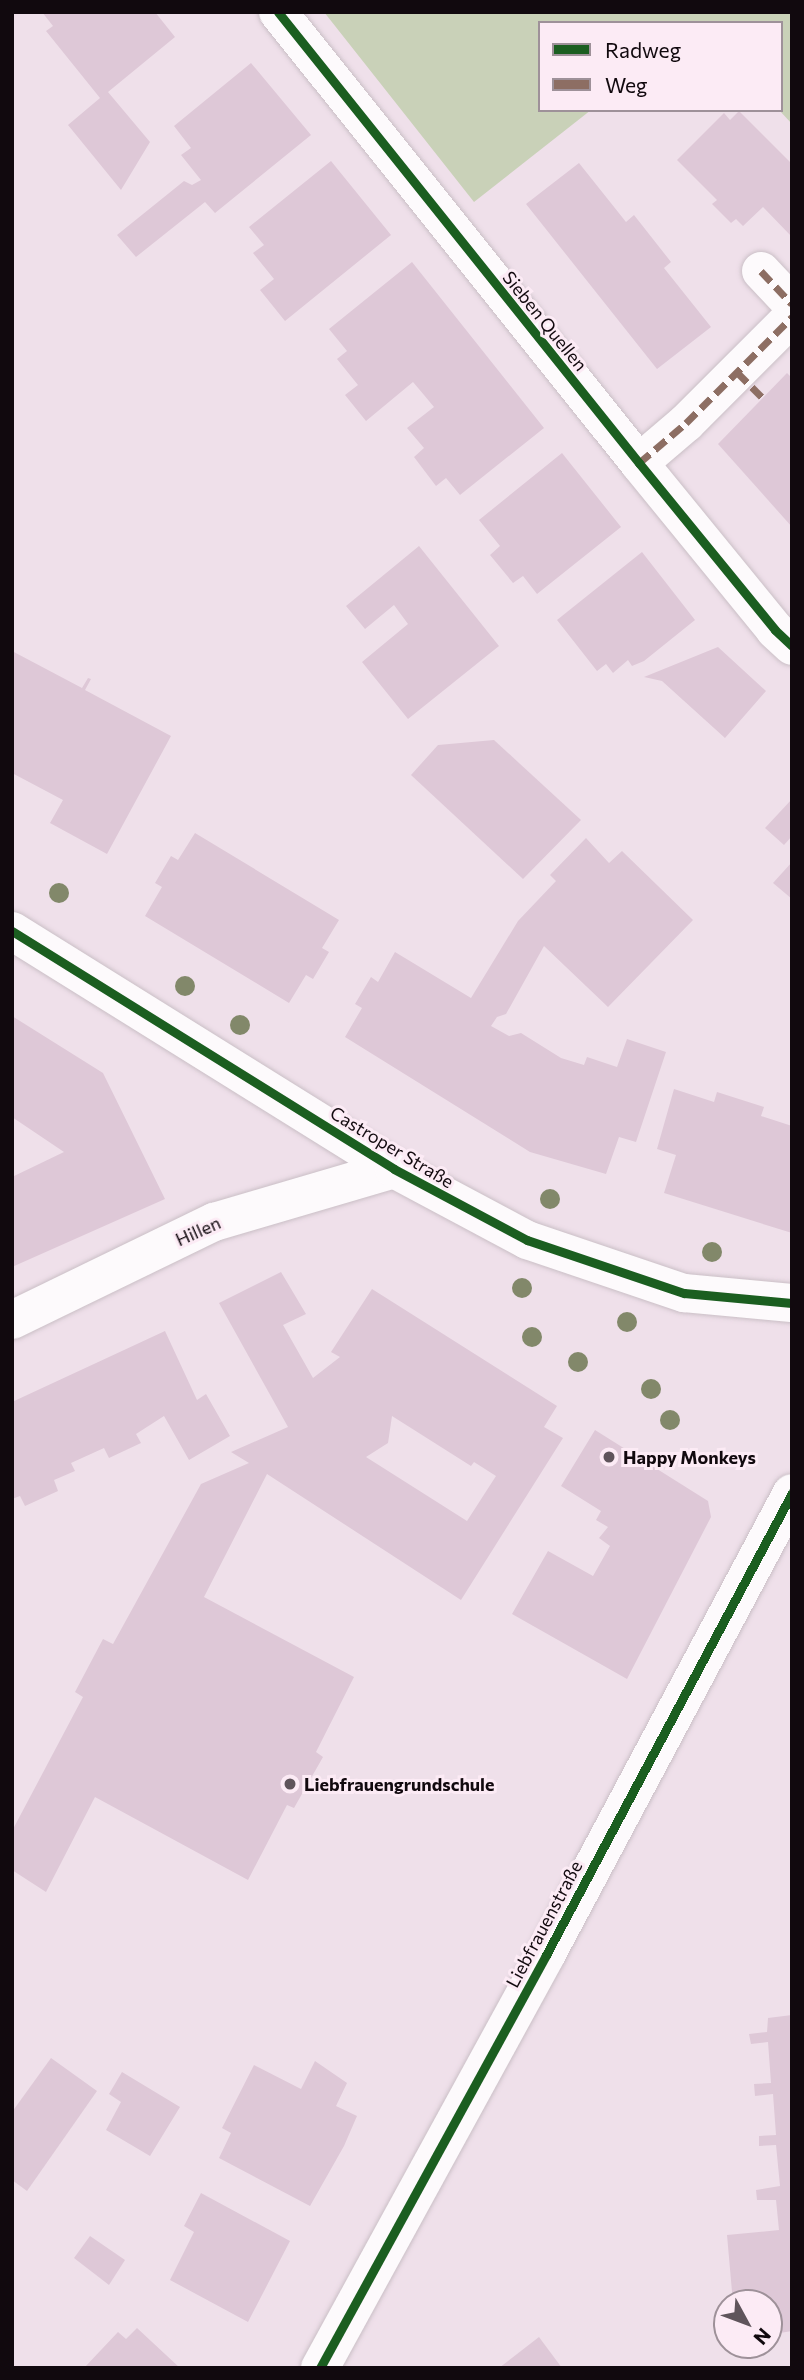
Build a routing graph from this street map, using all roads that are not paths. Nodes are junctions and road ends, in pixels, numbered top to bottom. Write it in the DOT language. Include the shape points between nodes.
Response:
graph roads {
  1 [pos="278,12"];
  2 [pos="761,271"];
  3 [pos="792,304"];
  4 [pos="792,317"];
  5 [pos="639,463"];
  6 [pos="792,646"];
  7 [pos="12,931"];
  8 [pos="394,1169"];
  9 [pos="792,1303"];
  10 [pos="12,1320"];
  11 [pos="792,1493"];
  12 [pos="320,2368"];
  1 -- 5 [label="street, Sieben Quellen"];
  2 -- 3 [label="street"];
  4 -- 5 [label="street" via="686,423"];
  5 -- 6 [label="street, Sieben Quellen"];
  7 -- 8 [label="street, Castroper Straße"];
  8 -- 9 [label="street, Castroper Straße" via="527,1240 684,1293"];
  8 -- 10 [label="street, Hillen" via="214,1222"];
  11 -- 12 [label="street, Liebfrauenstraße"];
}
